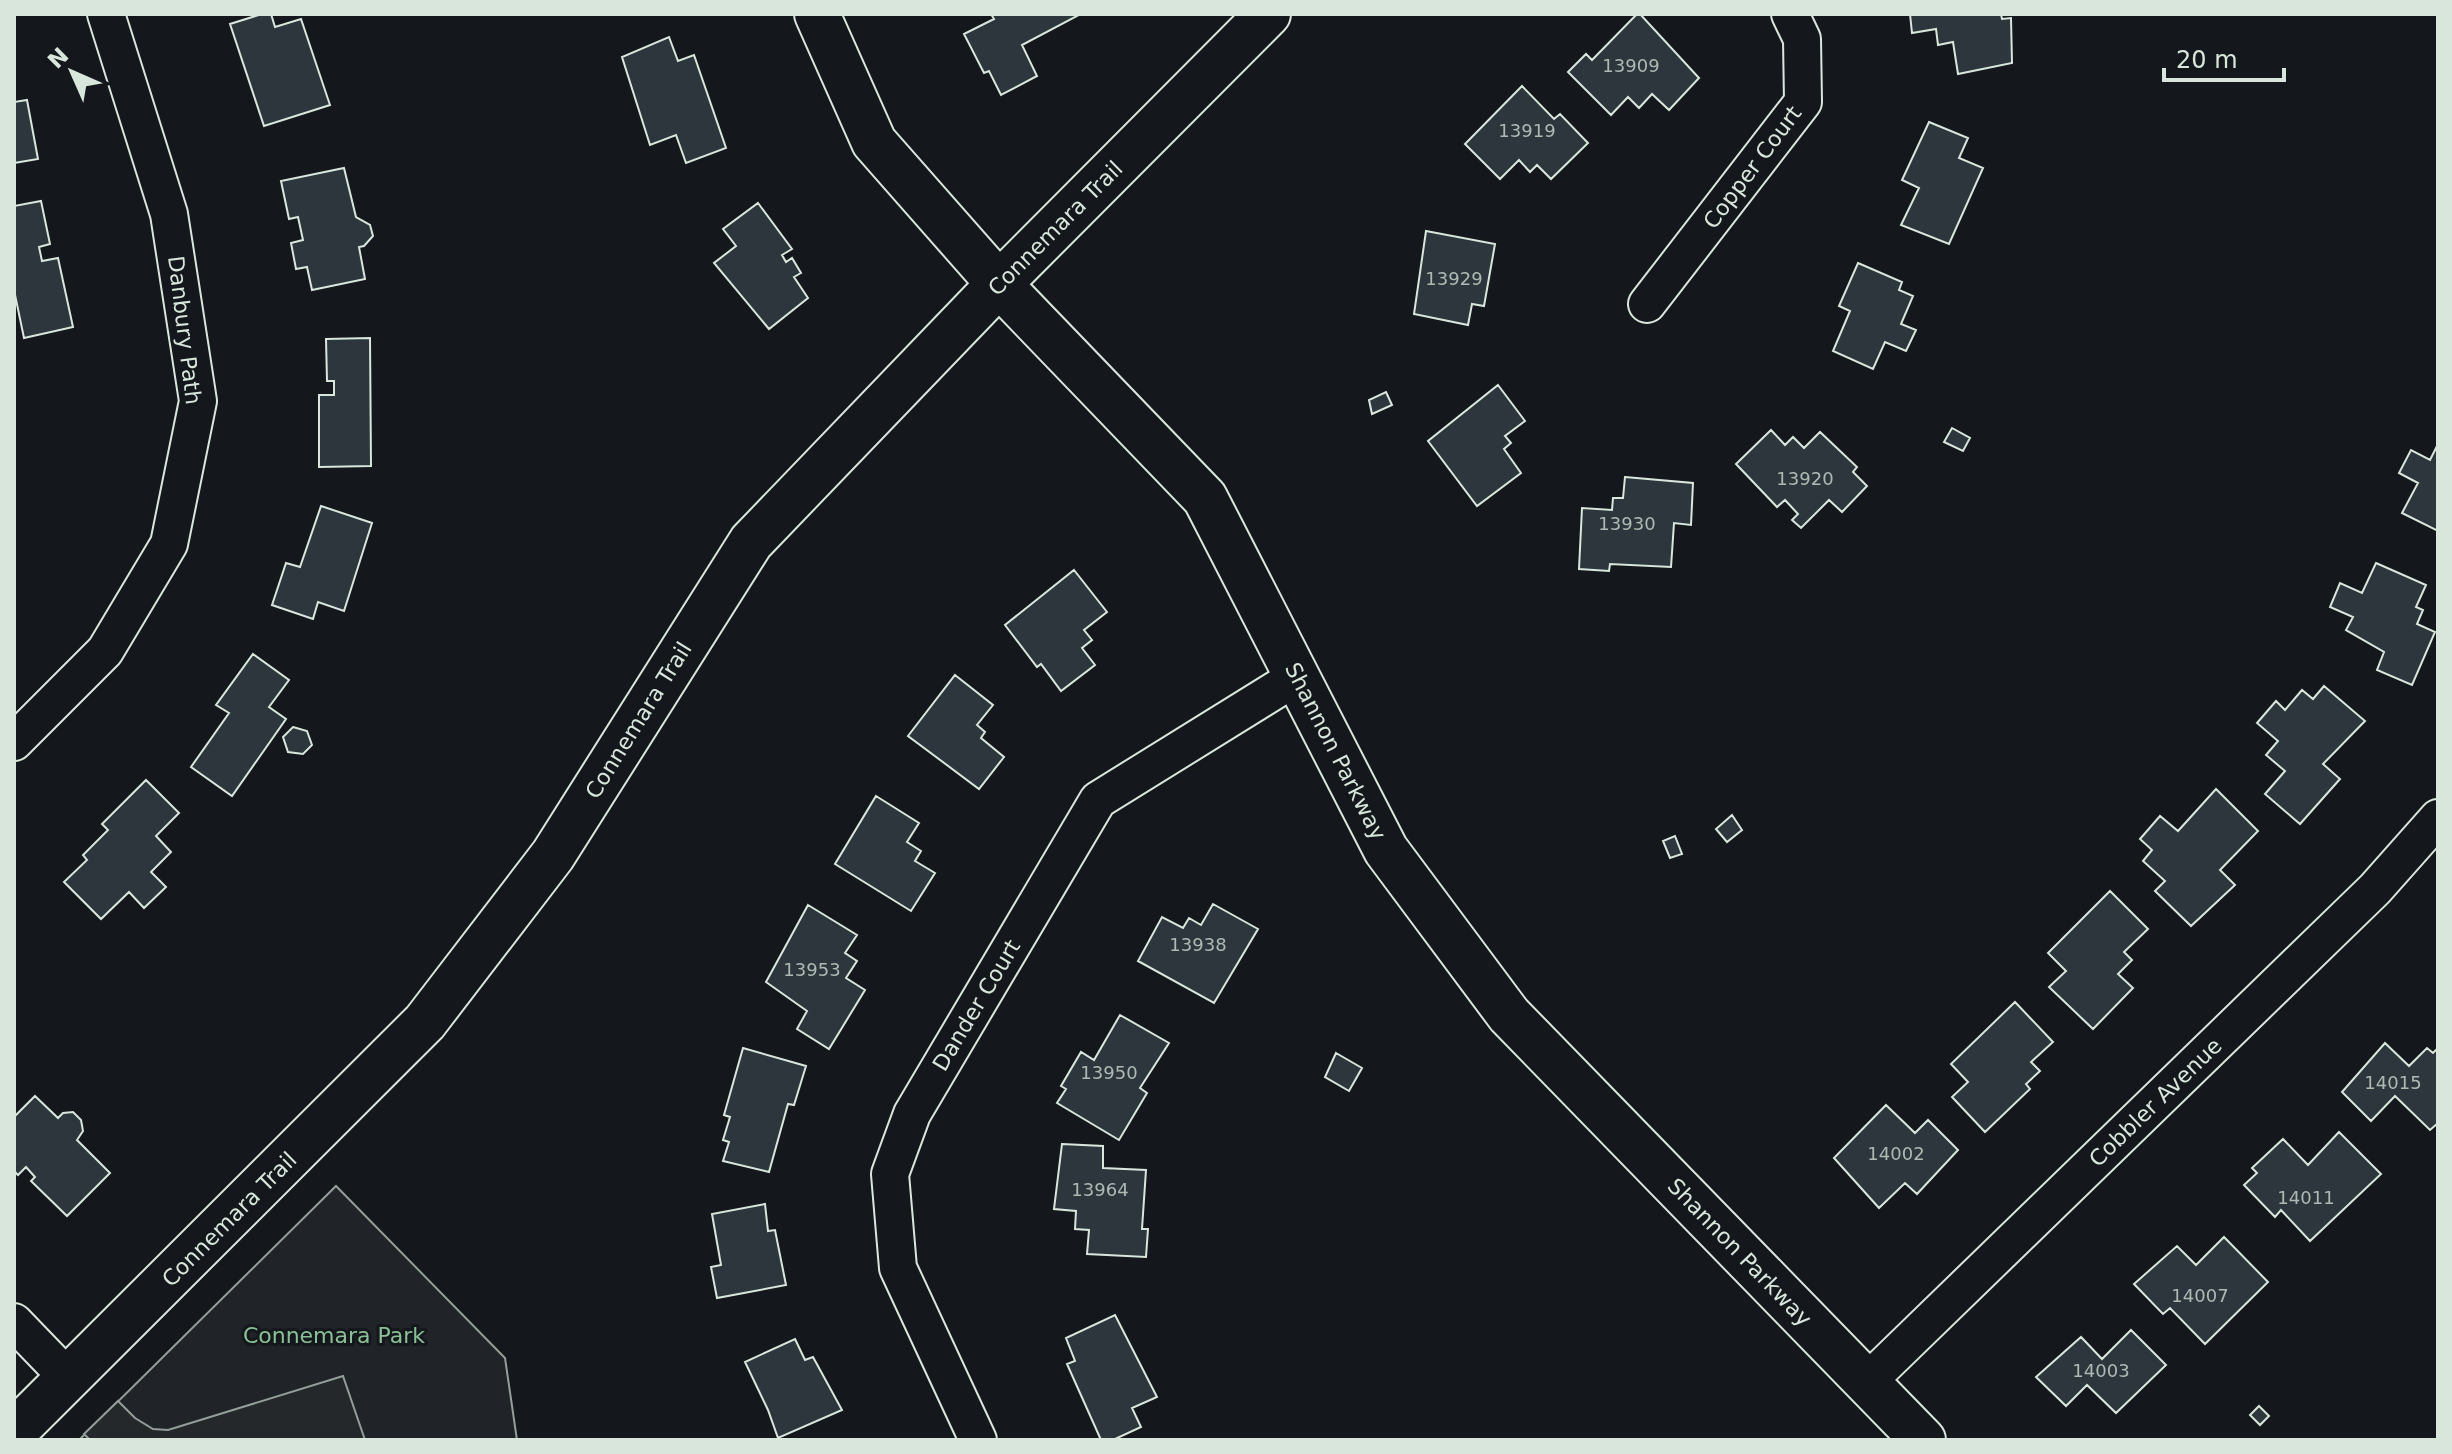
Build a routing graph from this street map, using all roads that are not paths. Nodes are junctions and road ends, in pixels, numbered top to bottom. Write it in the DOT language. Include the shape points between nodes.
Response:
graph roads {
  1 [pos="106,14"];
  2 [pos="817,14"];
  3 [pos="1268,14"];
  4 [pos="1790,14"];
  5 [pos="999,284"];
  6 [pos="1647,304"];
  7 [pos="1298,676"];
  8 [pos="14,742"];
  9 [pos="2438,818"];
  10 [pos="14,1322"];
  11 [pos="69,1379"];
  12 [pos="1867,1382"];
  13 [pos="14,1432"];
  14 [pos="978,1440"];
  15 [pos="1923,1440"];
  1 -- 8 [label="street, Danbury Path" via="169,214 198,401 169,544 105,651"];
  2 -- 5 [label="street, Shannon Parkway" via="874,142"];
  3 -- 5 [label="street, Connemara Trail"];
  4 -- 6 [label="street, Copper Court" via="1802,39 1803,102"];
  5 -- 7 [label="street, Shannon Parkway" via="1205,498"];
  5 -- 11 [label="street, Connemara Trail" via="751,542 553,855 425,1022"];
  7 -- 12 [label="street, Shannon Parkway" via="1386,850 1509,1015"];
  7 -- 14 [label="street, Dander Court" via="1098,800 912,1114 890,1174 898,1268"];
  9 -- 12 [label="street, Cobbler Avenue" via="2375,889"];
  10 -- 11 [label="street"];
  11 -- 13 [label="street, Connemara Trail"];
  12 -- 15 [label="street, Shannon Parkway"];
}
